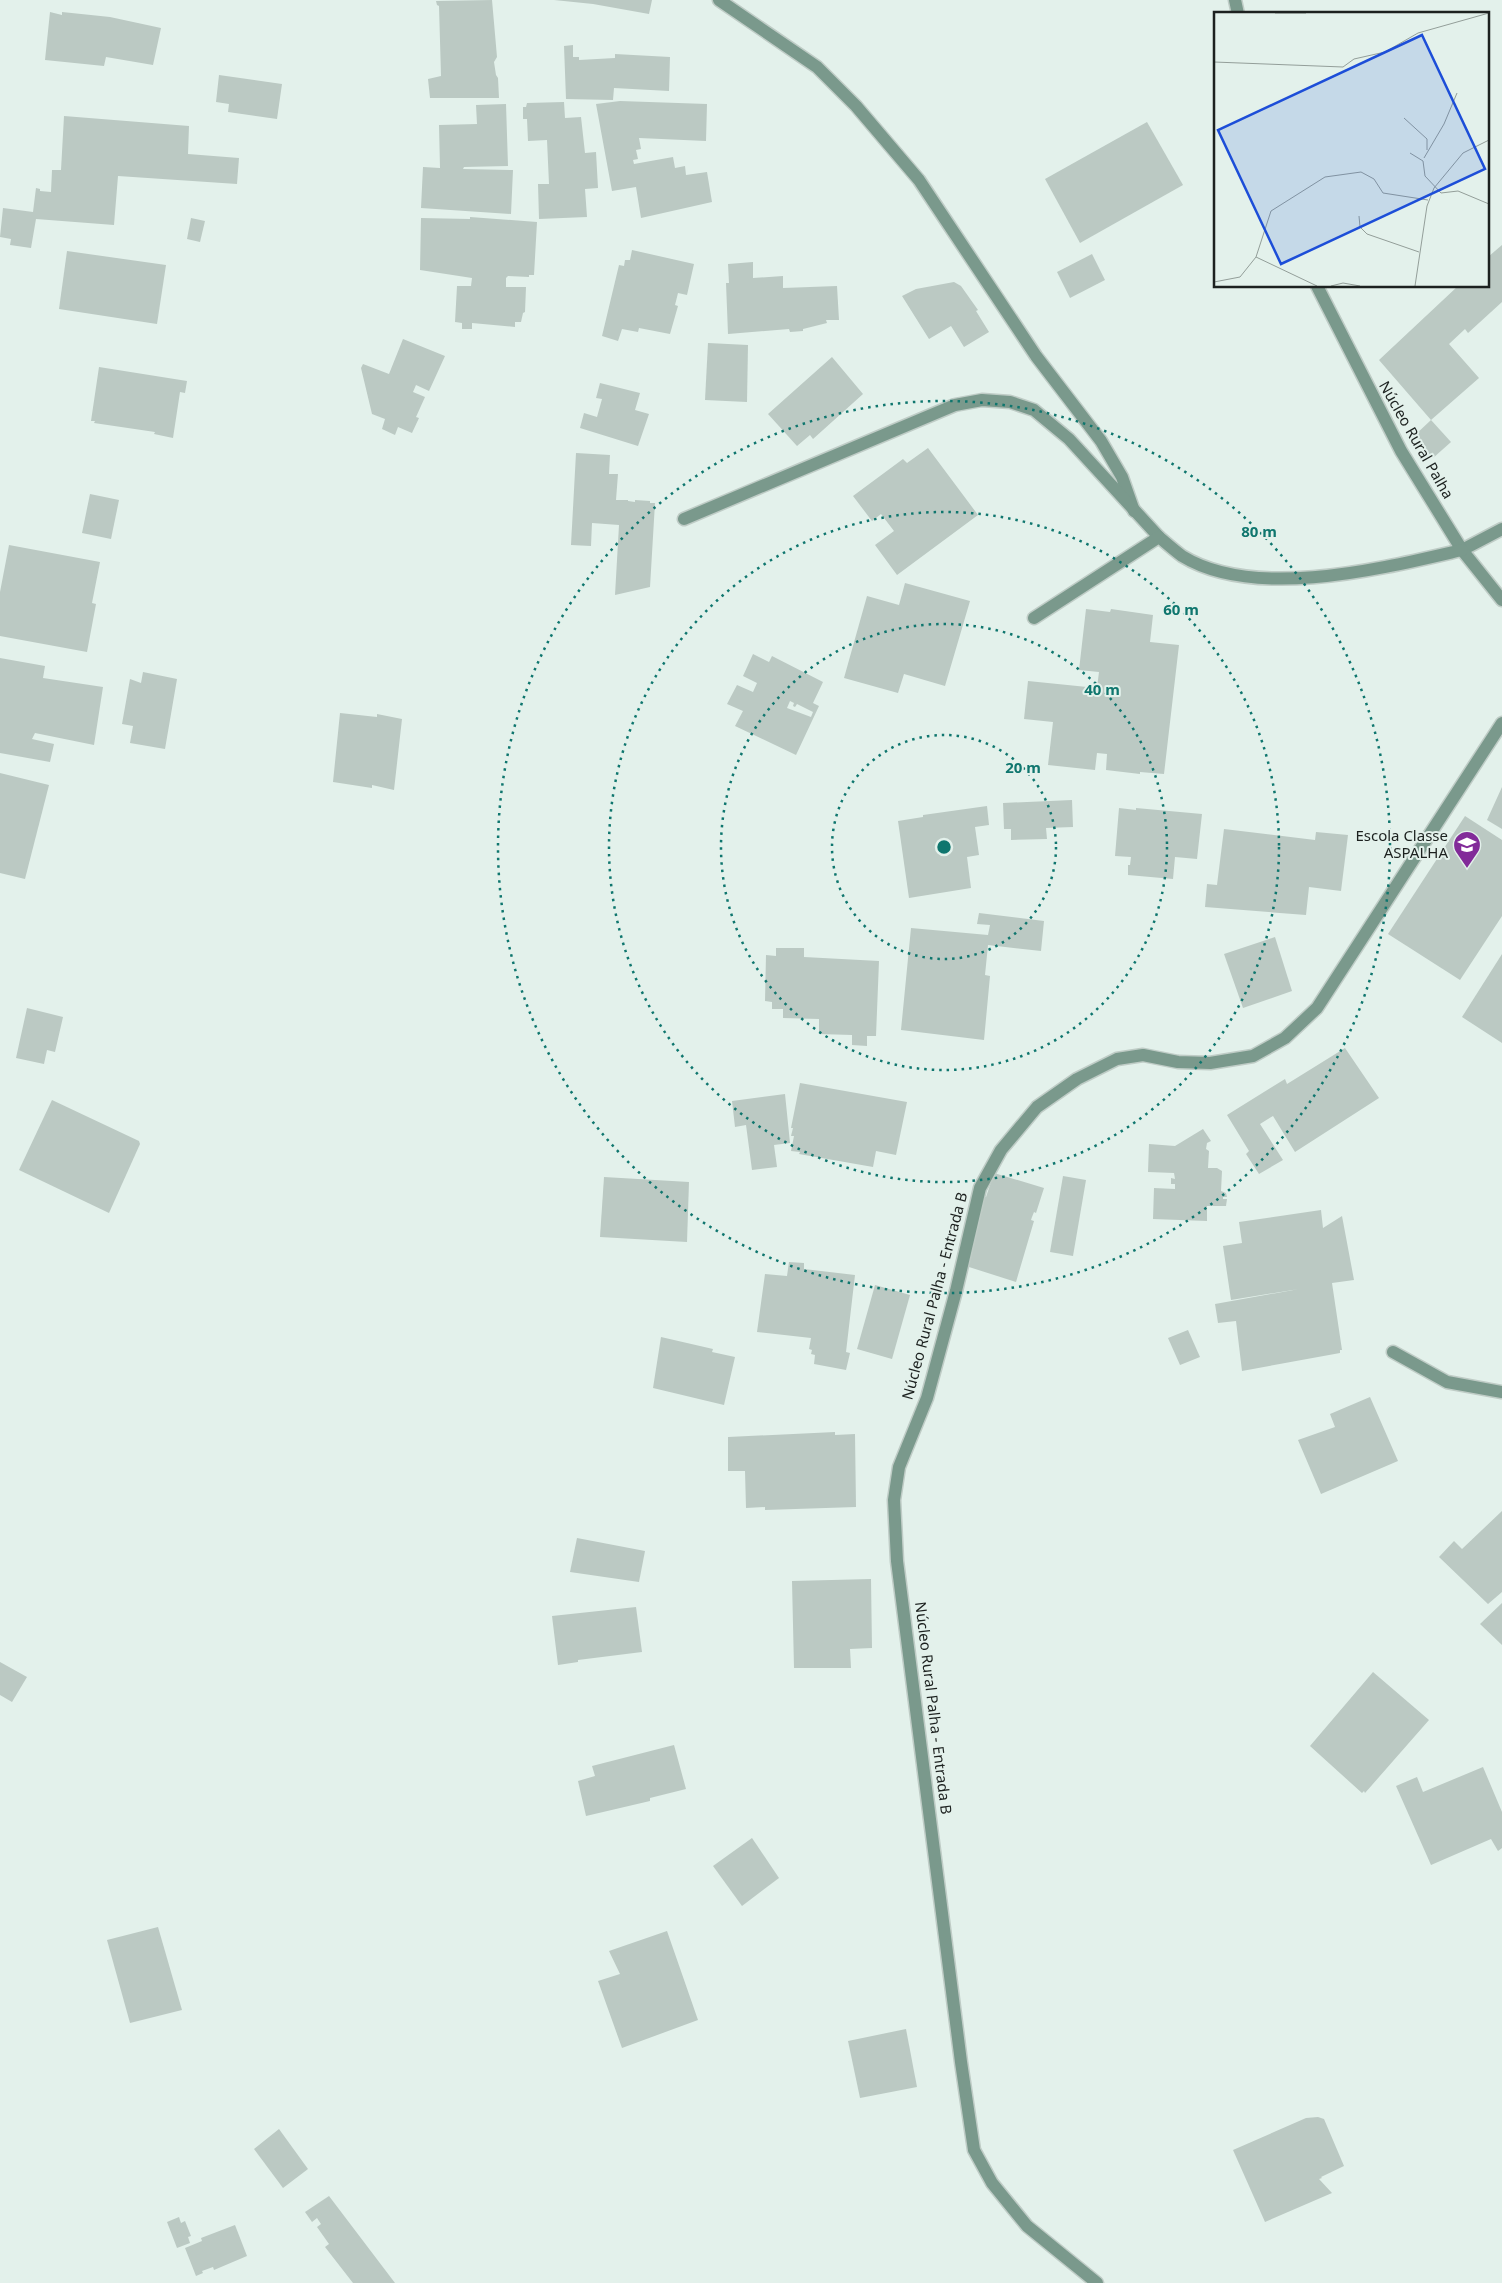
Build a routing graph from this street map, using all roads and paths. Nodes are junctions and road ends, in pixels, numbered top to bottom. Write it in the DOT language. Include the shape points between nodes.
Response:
graph roads {
  1 [pos="719,0"];
  2 [pos="1318,288"];
  3 [pos="1134,512"];
  4 [pos="684,519"];
  5 [pos="1502,529"];
  6 [pos="1159,537"];
  7 [pos="1462,550"];
  8 [pos="1502,600"];
  9 [pos="1034,618"];
  10 [pos="1502,723"];
  11 [pos="1393,1352"];
  12 [pos="1502,1392"];
  13 [pos="1097,2283"];
  1 -- 3 [label="street" via="817,67 856,106 919,180 1036,356 1101,441 1122,477"];
  2 -- 7 [label="street, Núcleo Rural Palha" via="1401,451"];
  3 -- 4 [label="street" via="1069,439 1034,410 1010,402 982,400 955,405"];
  3 -- 6 [label="street"];
  5 -- 7 [label="street"];
  6 -- 7 [label="street" via="1182,556 1206,567 1245,576 1308,578 1381,569"];
  6 -- 9 [label="street"];
  7 -- 8 [label="street, Núcleo Rural Palha"];
  10 -- 13 [label="street, Núcleo Rural Palha - Entrada B" via="1317,1008 1285,1038 1253,1056 1210,1063 1178,1062 1143,1055 1117,1059 1076,1079 1037,1107 1001,1150 980,1188 927,1398 899,1467 894,1500 897,1561 974,2150 992,2183 1028,2226"];
  11 -- 12 [label="street" via="1447,1382"];
}
